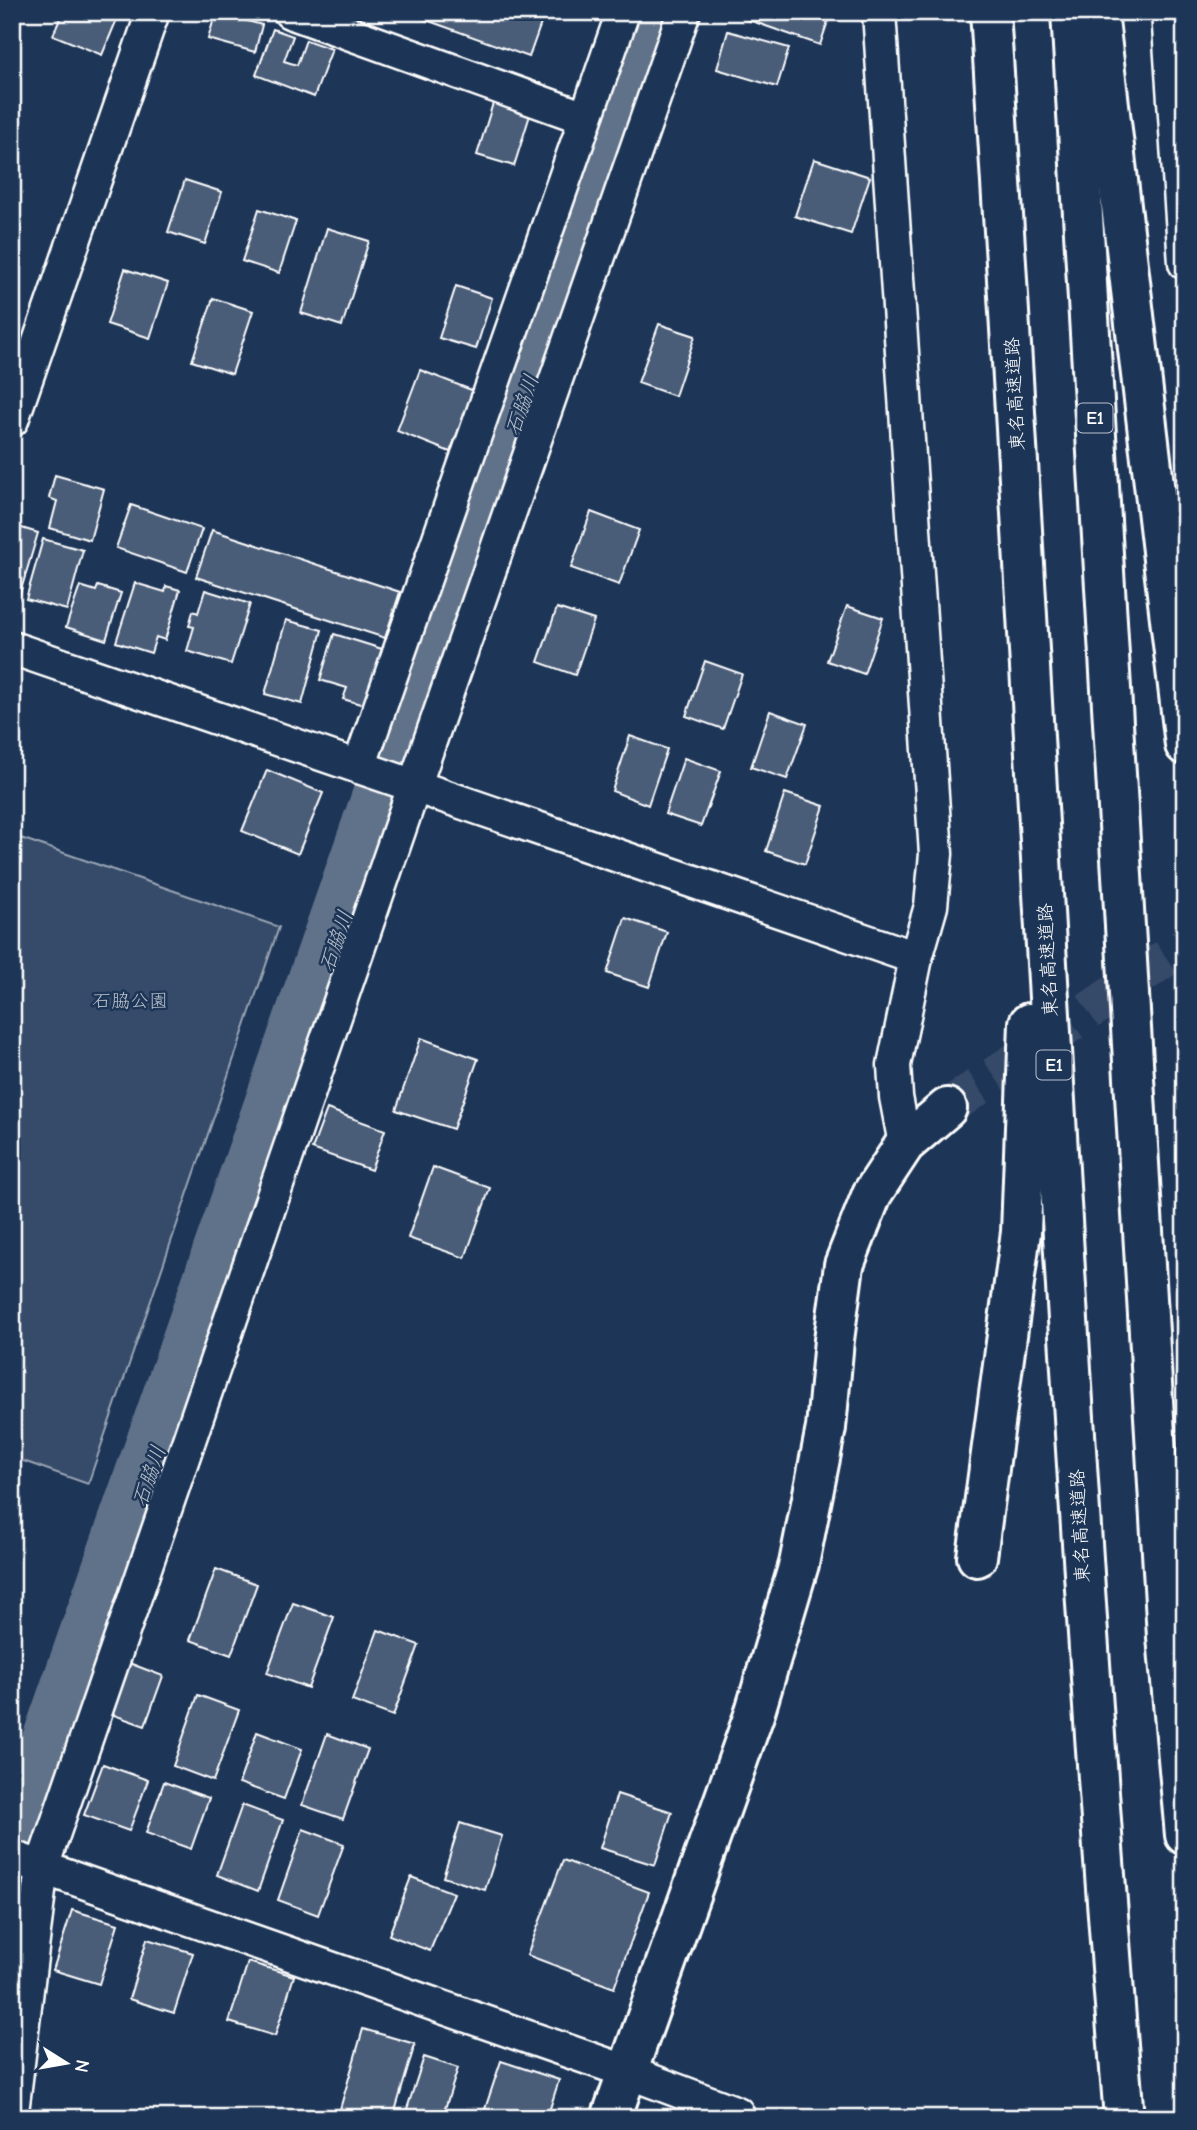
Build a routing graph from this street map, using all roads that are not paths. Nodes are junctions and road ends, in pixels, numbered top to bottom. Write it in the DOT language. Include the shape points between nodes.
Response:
graph roads {
  1 [pos="153,12"];
  2 [pos="290,12"];
  3 [pos="623,12"];
  4 [pos="684,12"];
  5 [pos="879,12"];
  6 [pos="990,12"];
  7 [pos="1071,12"];
  8 [pos="1098,12"];
  9 [pos="1168,12"];
  10 [pos="585,118"];
  11 [pos="1185,263"];
  12 [pos="12,420"];
  13 [pos="12,648"];
  14 [pos="1185,745"];
  15 [pos="359,767"];
  16 [pos="414,787"];
  17 [pos="1038,795"];
  18 [pos="916,958"];
  19 [pos="947,1108"];
  20 [pos="905,1144"];
  21 [pos="977,1557"];
  22 [pos="1185,1835"];
  23 [pos="28,1862"];
  24 [pos="628,2072"];
  25 [pos="12,2112"];
  26 [pos="737,2113"];
  27 [pos="611,2118"];
  28 [pos="1124,2118"];
  1 -- 12 [label="street"];
  2 -- 10 [label="street"];
  3 -- 10 [label="street"];
  4 -- 16 [label="street"];
  5 -- 18 [label="street" via="936,855 931,906"];
  6 -- 17 [label="main road, 東名高速道路 / E1"];
  7 -- 22 [label="main road, E1" via="1166,1610"];
  8 -- 14 [label="main road"];
  9 -- 11 [label="street"];
  10 -- 15 [label="street"];
  13 -- 15 [label="street"];
  15 -- 16 [label="street"];
  16 -- 18 [label="street"];
  16 -- 23 [label="street"];
  17 -- 21 [label="main road" via="1021,1232"];
  17 -- 28 [label="main road, 東名高速道路 / E1" via="1086,1622"];
  18 -- 20 [label="street" via="894,1065"];
  19 -- 20 [label="main road"];
  20 -- 24 [label="main road" via="872,1195 845,1265 826,1428 799,1564 754,1715"];
  23 -- 24 [label="street"];
  23 -- 25 [label="street"];
  24 -- 26 [label="street"];
  24 -- 27 [label="main road"];
}
